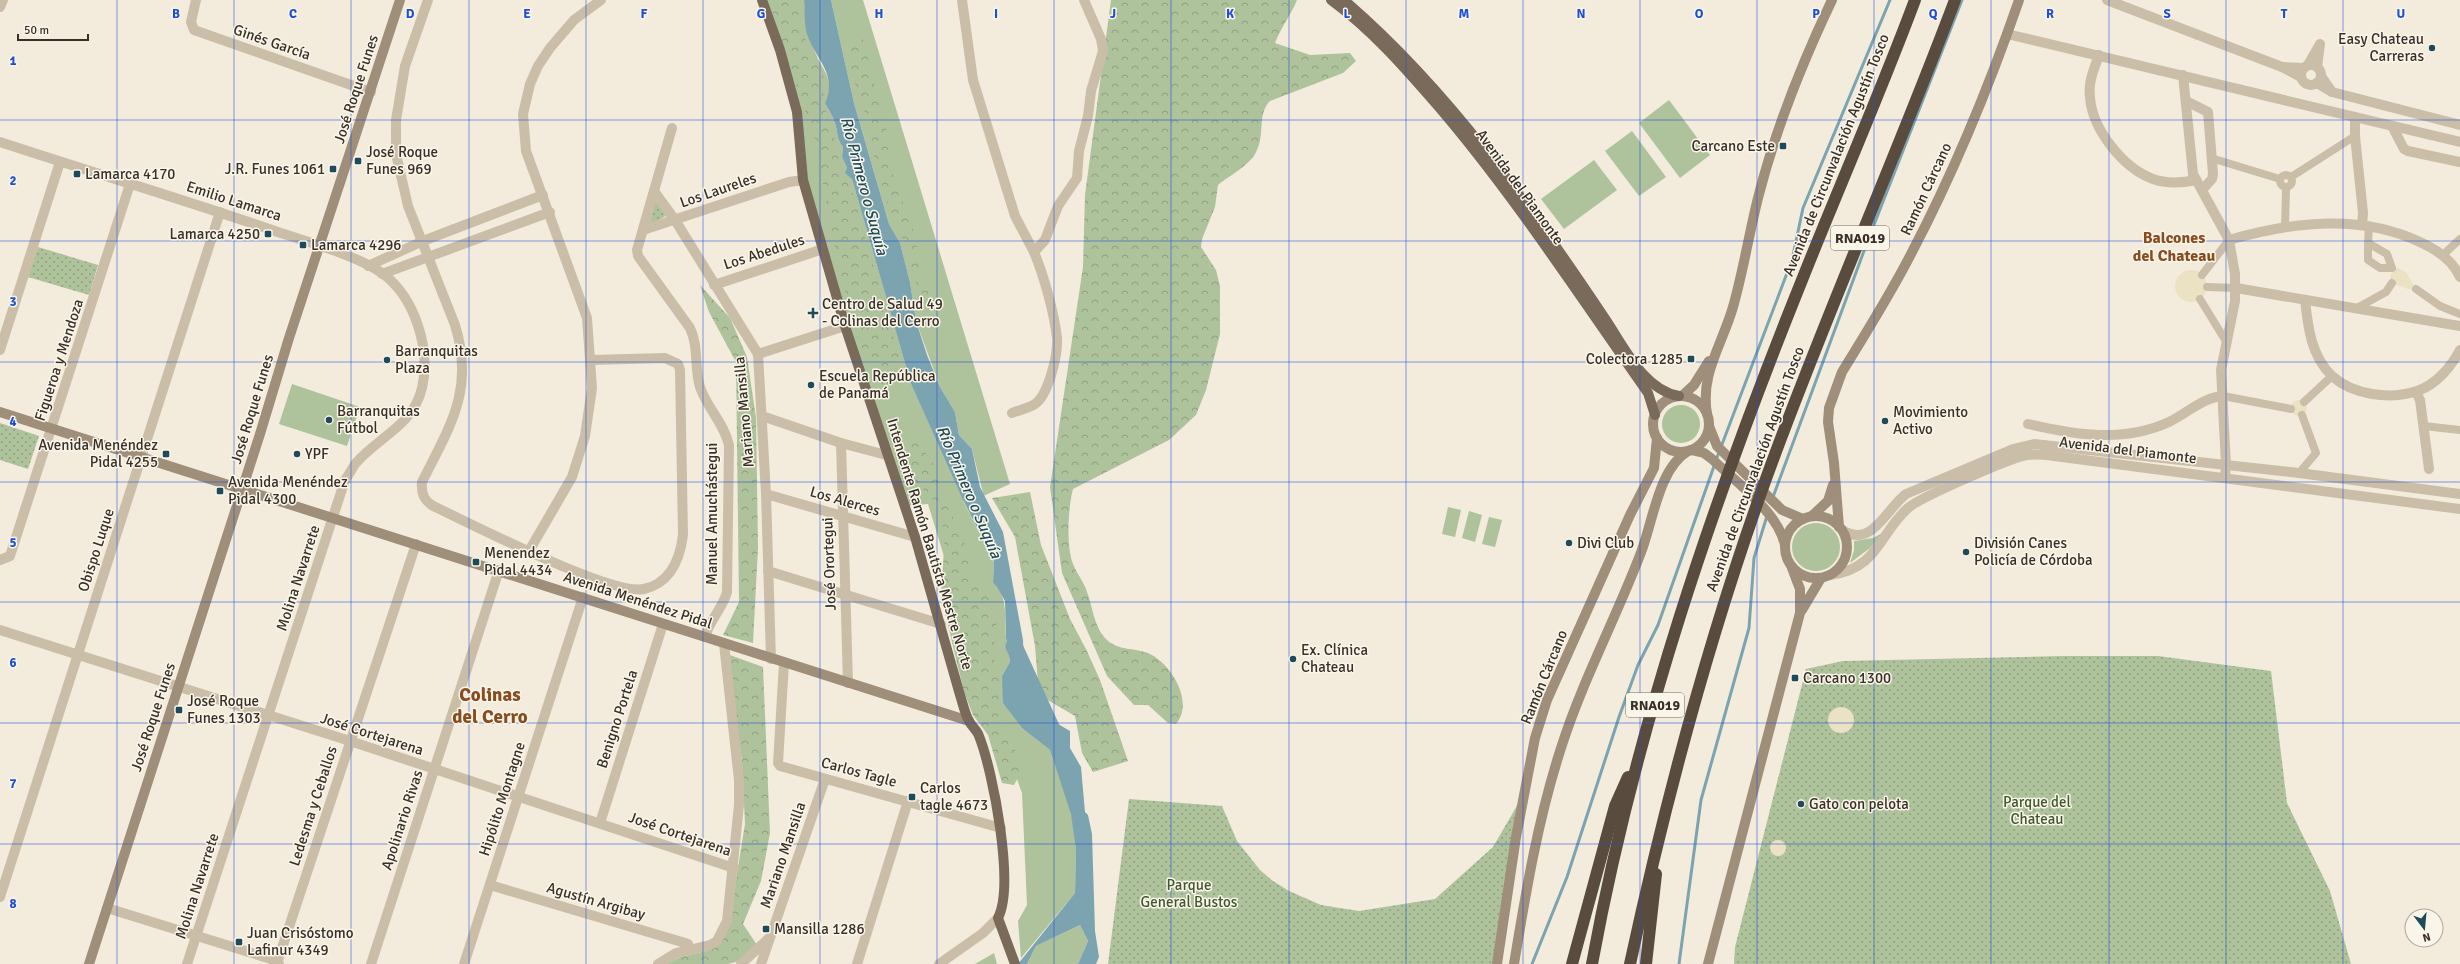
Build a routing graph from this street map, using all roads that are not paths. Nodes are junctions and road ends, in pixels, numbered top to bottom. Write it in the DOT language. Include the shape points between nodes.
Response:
graph roads {
  1 [pos="2,0"];
  2 [pos="196,0"];
  3 [pos="400,0"];
  4 [pos="428,0"];
  5 [pos="601,0"];
  6 [pos="762,0"];
  7 [pos="962,0"];
  8 [pos="1084,0"];
  9 [pos="1331,0"];
  10 [pos="1344,0"];
  11 [pos="1832,0"];
  12 [pos="1915,0"];
  13 [pos="1955,0"];
  14 [pos="2018,0"];
  15 [pos="2107,0"];
  16 [pos="0,8"];
  17 [pos="2007,34"];
  18 [pos="2100,55"];
  19 [pos="2183,75"];
  20 [pos="371,92"];
  21 [pos="2186,101"];
  22 [pos="2355,117"];
  23 [pos="2460,125"];
  24 [pos="2392,126"];
  25 [pos="672,128"];
  26 [pos="2355,136"];
  27 [pos="0,142"];
  28 [pos="2460,142"];
  29 [pos="2211,158"];
  30 [pos="60,162"];
  31 [pos="2460,162"];
  32 [pos="2291,177"];
  33 [pos="2280,179"];
  34 [pos="803,180"];
  35 [pos="2196,180"];
  36 [pos="130,184"];
  37 [pos="2286,188"];
  38 [pos="2202,190"];
  39 [pos="654,191"];
  40 [pos="544,195"];
  41 [pos="220,212"];
  42 [pos="550,212"];
  43 [pos="675,220"];
  44 [pos="2365,226"];
  45 [pos="2284,228"];
  46 [pos="643,230"];
  47 [pos="2460,239"];
  48 [pos="2229,240"];
  49 [pos="423,241"];
  50 [pos="2368,243"];
  51 [pos="320,246"];
  52 [pos="823,249"];
  53 [pos="1034,252"];
  54 [pos="2443,255"];
  55 [pos="428,257"];
  56 [pos="368,266"];
  57 [pos="382,274"];
  58 [pos="2202,275"];
  59 [pos="2460,277"];
  60 [pos="2392,283"];
  61 [pos="714,285"];
  62 [pos="2207,287"];
  63 [pos="2236,288"];
  64 [pos="2416,289"];
  65 [pos="2200,299"];
  66 [pos="2305,300"];
  67 [pos="2354,309"];
  68 [pos="2460,314"];
  69 [pos="845,326"];
  70 [pos="2460,326"];
  71 [pos="2227,343"];
  72 [pos="0,350"];
  73 [pos="1717,350"];
  74 [pos="2460,350"];
  75 [pos="758,354"];
  76 [pos="591,360"];
  77 [pos="2332,376"];
  78 [pos="2416,392"];
  79 [pos="1680,396"];
  80 [pos="2223,396"];
  81 [pos="2304,402"];
  82 [pos="2291,409"];
  83 [pos="0,412"];
  84 [pos="1012,413"];
  85 [pos="1707,414"];
  86 [pos="1655,415"];
  87 [pos="2302,415"];
  88 [pos="762,416"];
  89 [pos="2028,424"];
  90 [pos="1709,426"];
  91 [pos="2424,426"];
  92 [pos="53,429"];
  93 [pos="2460,430"];
  94 [pos="1658,438"];
  95 [pos="842,443"];
  96 [pos="1690,450"];
  97 [pos="890,456"];
  98 [pos="142,457"];
  99 [pos="2226,465"];
  100 [pos="2429,469"];
  101 [pos="2299,473"];
  102 [pos="1835,475"];
  103 [pos="2225,478"];
  104 [pos="242,490"];
  105 [pos="766,494"];
  106 [pos="2460,494"];
  107 [pos="2460,509"];
  108 [pos="842,516"];
  109 [pos="333,517"];
  110 [pos="1808,518"];
  111 [pos="1841,529"];
  112 [pos="915,537"];
  113 [pos="416,544"];
  114 [pos="1785,545"];
  115 [pos="529,551"];
  116 [pos="0,560"];
  117 [pos="1792,568"];
  118 [pos="500,570"];
  119 [pos="768,571"];
  120 [pos="1826,577"];
  121 [pos="845,596"];
  122 [pos="583,597"];
  123 [pos="1800,613"];
  124 [pos="663,624"];
  125 [pos="941,624"];
  126 [pos="0,630"];
  127 [pos="705,638"];
  128 [pos="724,644"];
  129 [pos="78,654"];
  130 [pos="771,659"];
  131 [pos="784,663"];
  132 [pos="848,683"];
  133 [pos="179,686"];
  134 [pos="268,717"];
  135 [pos="969,721"];
  136 [pos="1648,728"];
  137 [pos="350,741"];
  138 [pos="434,770"];
  139 [pos="825,779"];
  140 [pos="518,797"];
  141 [pos="908,801"];
  142 [pos="600,822"];
  143 [pos="1000,828"];
  144 [pos="1658,835"];
  145 [pos="734,868"];
  146 [pos="490,885"];
  147 [pos="0,897"];
  148 [pos="107,908"];
  149 [pos="998,918"];
  150 [pos="197,935"];
  151 [pos="770,937"];
  152 [pos="690,949"];
  153 [pos="278,963"];
  154 [pos="90,964"];
  155 [pos="187,964"];
  156 [pos="371,964"];
  157 [pos="464,964"];
  158 [pos="658,964"];
  159 [pos="741,964"];
  160 [pos="761,964"];
  161 [pos="857,964"];
  162 [pos="939,964"];
  163 [pos="1015,964"];
  164 [pos="1497,964"];
  165 [pos="1514,964"];
  166 [pos="1572,964"];
  167 [pos="1592,964"];
  168 [pos="1630,964"];
  169 [pos="1646,964"];
  170 [pos="1708,964"];
  1 -- 16 [label="street"];
  2 -- 20 [label="street, Ginés García" via="190,22 194,30"];
  3 -- 20 [label="main road, José Roque Funes"];
  4 -- 49 [label="street" via="405,66 396,120 399,172 408,206"];
  5 -- 40 [label="street" via="574,20 558,37 538,66 529,90 523,114 524,138"];
  6 -- 34 [label="main road, Intendente Ramón Bautista Mestre Norte" via="780,50 797,112"];
  7 -- 53 [label="street" via="973,80 1015,216"];
  8 -- 53 [label="street" via="1101,39 1103,51 1091,91 1079,151 1077,178 1058,206 1045,240"];
  9 -- 86 [label="main road, Avenida del Piamonte" via="1404,67 1477,153 1648,393"];
  10 -- 79 [label="main road, Avenida del Piamonte" via="1418,70 1496,162 1569,264 1630,356 1651,382 1667,394"];
  11 -- 73 [label="main road" via="1769,159 1733,308"];
  12 -- 136 [label="highway, Avenida de Circunvalación Agustín Tosco / RNA019" via="1802,280 1737,451 1692,579"];
  13 -- 144 [label="highway, Avenida de Circunvalación Agustín Tosco / RNA019" via="1764,484 1695,697"];
  14 -- 17 [label="main road, Ramón Cárcano"];
  15 -- 23 [label="street" via="2282,67 2311,73 2332,92"];
  17 -- 18 [label="street"];
  17 -- 102 [label="main road, Ramón Cárcano" via="1977,114 1933,211 1911,255 1842,372 1834,391 1828,422"];
  18 -- 19 [label="street"];
  18 -- 35 [label="street" via="2092,76 2089,96 2093,112 2106,138 2130,165 2152,179 2171,183"];
  19 -- 21 [label="street"];
  19 -- 22 [label="street"];
  20 -- 51 [label="main road, José Roque Funes"];
  21 -- 29 [label="street" via="2208,112"];
  21 -- 35 [label="street" via="2192,166"];
  22 -- 24 [label="street"];
  22 -- 26 [label="street"];
  24 -- 28 [label="street"];
  24 -- 31 [label="street" via="2404,149"];
  25 -- 39 [label="street, Manuel Amuchástegui"];
  26 -- 32 [label="street"];
  26 -- 44 [label="street"];
  27 -- 30 [label="street, Emilio Lamarca"];
  29 -- 33 [label="street"];
  29 -- 38 [label="street" via="2212,179"];
  30 -- 36 [label="street, Emilio Lamarca"];
  30 -- 72 [label="street"];
  32 -- 33 [label="street" via="2285,174"];
  32 -- 37 [label="street" via="2292,185"];
  33 -- 37 [label="street"];
  34 -- 43 [label="street, Los Laureles" via="789,182"];
  34 -- 52 [label="main road, Intendente Ramón Bautista Mestre Norte"];
  35 -- 38 [label="street"];
  36 -- 41 [label="street, Emilio Lamarca"];
  36 -- 92 [label="street, Figueroa y Mendoza"];
  37 -- 45 [label="street"];
  38 -- 48 [label="street"];
  39 -- 43 [label="street, Mariano Mansilla"];
  39 -- 46 [label="street, Manuel Amuchástegui"];
  40 -- 42 [label="street"];
  40 -- 49 [label="street"];
  41 -- 51 [label="street, Emilio Lamarca"];
  41 -- 98 [label="street, Obispo Luque"];
  42 -- 55 [label="street"];
  42 -- 76 [label="street" via="587,318"];
  43 -- 46 [label="street, Los Laureles"];
  43 -- 61 [label="street, Mariano Mansilla"];
  44 -- 45 [label="street" via="2330,222"];
  44 -- 50 [label="street"];
  44 -- 54 [label="street" via="2393,230"];
  45 -- 48 [label="street"];
  46 -- 127 [label="street, Manuel Amuchástegui" via="637,250 638,256 690,328 695,341 696,370 700,386 709,408 724,428 729,445 727,592 712,617"];
  47 -- 54 [label="street"];
  48 -- 58 [label="street"];
  48 -- 63 [label="street"];
  49 -- 55 [label="street"];
  49 -- 56 [label="street"];
  51 -- 56 [label="street, Molina Navarrete"];
  51 -- 104 [label="main road, José Roque Funes"];
  52 -- 61 [label="street, Los Abedules"];
  52 -- 69 [label="main road, Intendente Ramón Bautista Mestre Norte"];
  53 -- 84 [label="street" via="1054,322 1057,352 1049,382 1042,396 1036,404"];
  54 -- 59 [label="street"];
  55 -- 57 [label="street"];
  55 -- 115 [label="street" via="456,325 463,371 459,401 422,482 422,494 433,506"];
  56 -- 57 [label="street, Molina Navarrete"];
  57 -- 109 [label="street, Molina Navarrete" via="403,298 417,324 424,352 423,380 418,400 402,424 352,468"];
  60 -- 67 [label="street" via="2386,292"];
  61 -- 75 [label="street, Mariano Mansilla"];
  62 -- 63 [label="street"];
  63 -- 66 [label="street"];
  63 -- 71 [label="street"];
  64 -- 68 [label="street" via="2440,306"];
  65 -- 71 [label="street"];
  66 -- 67 [label="street"];
  66 -- 77 [label="street" via="2311,340 2320,360"];
  67 -- 70 [label="street"];
  69 -- 75 [label="street"];
  69 -- 97 [label="main road, Intendente Ramón Bautista Mestre Norte"];
  71 -- 80 [label="street" via="2221,370"];
  73 -- 79 [label="main road" via="1694,385"];
  73 -- 85 [label="main road" via="1705,387"];
  74 -- 78 [label="street" via="2449,368"];
  75 -- 88 [label="street, Mariano Mansilla"];
  76 -- 115 [label="street" via="590,411 579,458 565,492"];
  76 -- 115 [label="street" via="664,358 678,364 683,534 677,562 663,580 644,589 633,590 619,588"];
  77 -- 78 [label="street" via="2355,390 2370,394"];
  77 -- 81 [label="street"];
  78 -- 91 [label="street" via="2420,400"];
  79 -- 85 [label="main road" via="1698,401"];
  79 -- 86 [label="main road" via="1664,402"];
  80 -- 82 [label="street"];
  80 -- 89 [label="street" via="2210,398 2166,423 2126,434 2080,435"];
  80 -- 99 [label="street"];
  83 -- 92 [label="main road, Avenida Menéndez Pidal"];
  85 -- 90 [label="main road"];
  86 -- 94 [label="main road" via="1654,423"];
  87 -- 101 [label="street" via="2316,453"];
  88 -- 95 [label="street"];
  88 -- 105 [label="street, Mariano Mansilla"];
  90 -- 96 [label="main road" via="1704,440"];
  90 -- 110 [label="main road" via="1717,446 1782,510"];
  91 -- 93 [label="street"];
  91 -- 100 [label="street"];
  92 -- 98 [label="main road, Avenida Menéndez Pidal"];
  92 -- 116 [label="street, Figueroa y Mendoza" via="10,556"];
  94 -- 96 [label="main road" via="1668,448"];
  94 -- 164 [label="main road, Ramón Cárcano" via="1654,468 1630,515 1547,700 1535,738 1516,837"];
  95 -- 97 [label="street"];
  95 -- 108 [label="street, José Orortegui"];
  96 -- 114 [label="main road" via="1704,453 1712,459 1774,519"];
  96 -- 165 [label="main road" via="1677,458 1670,467 1658,497 1650,531 1582,690 1561,748 1533,852"];
  97 -- 112 [label="main road, Intendente Ramón Bautista Mestre Norte"];
  98 -- 104 [label="main road, Avenida Menéndez Pidal"];
  98 -- 129 [label="street, Obispo Luque"];
  99 -- 101 [label="street, Avenida del Piamonte"];
  99 -- 103 [label="street"];
  99 -- 111 [label="street, Avenida del Piamonte" via="2042,444 2023,445 1906,494 1898,500 1878,526 1864,535 1849,534"];
  101 -- 106 [label="street, Avenida del Piamonte"];
  102 -- 110 [label="main road, Ramón Cárcano" via="1828,501"];
  102 -- 111 [label="main road, Ramón Cárcano"];
  103 -- 107 [label="street, Avenida del Piamonte"];
  103 -- 120 [label="street, Avenida del Piamonte" via="2054,456 2023,456 1918,501 1902,513 1870,557 1851,569"];
  104 -- 109 [label="main road, Avenida Menéndez Pidal"];
  104 -- 133 [label="main road, José Roque Funes"];
  105 -- 108 [label="street, Los Alerces"];
  105 -- 119 [label="street, Mariano Mansilla"];
  108 -- 112 [label="street, Los Alerces"];
  108 -- 121 [label="street, José Orortegui"];
  109 -- 113 [label="main road, Avenida Menéndez Pidal"];
  109 -- 134 [label="street, Molina Navarrete"];
  110 -- 111 [label="main road" via="1828,519"];
  110 -- 114 [label="main road" via="1790,529"];
  111 -- 120 [label="main road" via="1847,542 1846,555 1838,570"];
  112 -- 125 [label="main road, Intendente Ramón Bautista Mestre Norte"];
  113 -- 118 [label="main road, Avenida Menéndez Pidal"];
  113 -- 137 [label="street, Ledesma y Ceballos"];
  114 -- 117 [label="main road"];
  117 -- 120 [label="main road" via="1806,577"];
  117 -- 123 [label="main road" via="1800,589"];
  118 -- 122 [label="main road, Avenida Menéndez Pidal"];
  118 -- 138 [label="street, Apolinario Rivas"];
  119 -- 121 [label="street"];
  119 -- 130 [label="street, Mariano Mansilla"];
  120 -- 123 [label="main road"];
  121 -- 125 [label="street"];
  121 -- 132 [label="street, José Orortegui"];
  122 -- 124 [label="main road, Avenida Menéndez Pidal"];
  122 -- 140 [label="street, Hipólito Montagne"];
  123 -- 170 [label="main road"];
  124 -- 127 [label="main road, Avenida Menéndez Pidal"];
  124 -- 142 [label="street, Benigno Portela"];
  125 -- 135 [label="main road, Intendente Ramón Bautista Mestre Norte"];
  126 -- 129 [label="street, José Cortejarena"];
  127 -- 128 [label="main road, Avenida Menéndez Pidal"];
  128 -- 130 [label="main road, Avenida Menéndez Pidal"];
  128 -- 145 [label="street" via="739,780"];
  129 -- 133 [label="street, José Cortejarena"];
  129 -- 147 [label="street, Obispo Luque"];
  130 -- 131 [label="main road, Avenida Menéndez Pidal"];
  131 -- 132 [label="main road, Avenida Menéndez Pidal"];
  131 -- 139 [label="street, Carlos Tagle" via="778,762 780,766"];
  132 -- 135 [label="main road, Avenida Menéndez Pidal"];
  133 -- 134 [label="street, José Cortejarena"];
  133 -- 148 [label="main road, José Roque Funes"];
  134 -- 137 [label="street, José Cortejarena"];
  134 -- 150 [label="street, Molina Navarrete"];
  135 -- 143 [label="main road, Intendente Ramón Bautista Mestre Norte" via="980,737"];
  136 -- 166 [label="highway" via="1615,806"];
  136 -- 167 [label="highway, Avenida de Circunvalación Agustín Tosco / RNA019" via="1628,800"];
  137 -- 138 [label="street, José Cortejarena"];
  137 -- 153 [label="street, Ledesma y Ceballos"];
  138 -- 140 [label="street, José Cortejarena"];
  138 -- 156 [label="street, Apolinario Rivas"];
  139 -- 141 [label="street, Carlos Tagle"];
  139 -- 151 [label="street, Mariano Mansilla"];
  140 -- 142 [label="street, José Cortejarena"];
  140 -- 146 [label="street, Hipólito Montagne"];
  141 -- 143 [label="street, Carlos Tagle"];
  141 -- 161 [label="street"];
  142 -- 145 [label="street, José Cortejarena"];
  143 -- 149 [label="main road, Intendente Ramón Bautista Mestre Norte" via="1004,872 1003,907"];
  144 -- 168 [label="highway, Avenida de Circunvalación Agustín Tosco / RNA019"];
  144 -- 169 [label="highway" via="1654,900 1647,938"];
  145 -- 152 [label="street" via="727,921 722,934 710,945"];
  146 -- 152 [label="street, Agustín Argibay" via="682,942 688,944"];
  146 -- 157 [label="street, Hipólito Montagne"];
  148 -- 150 [label="street"];
  148 -- 154 [label="main road, José Roque Funes"];
  149 -- 162 [label="street" via="983,933"];
  149 -- 163 [label="main road"];
  150 -- 153 [label="street"];
  150 -- 155 [label="street, Molina Navarrete"];
  151 -- 159 [label="street"];
  151 -- 160 [label="street, Mariano Mansilla"];
  152 -- 158 [label="street" via="676,952"];
}
